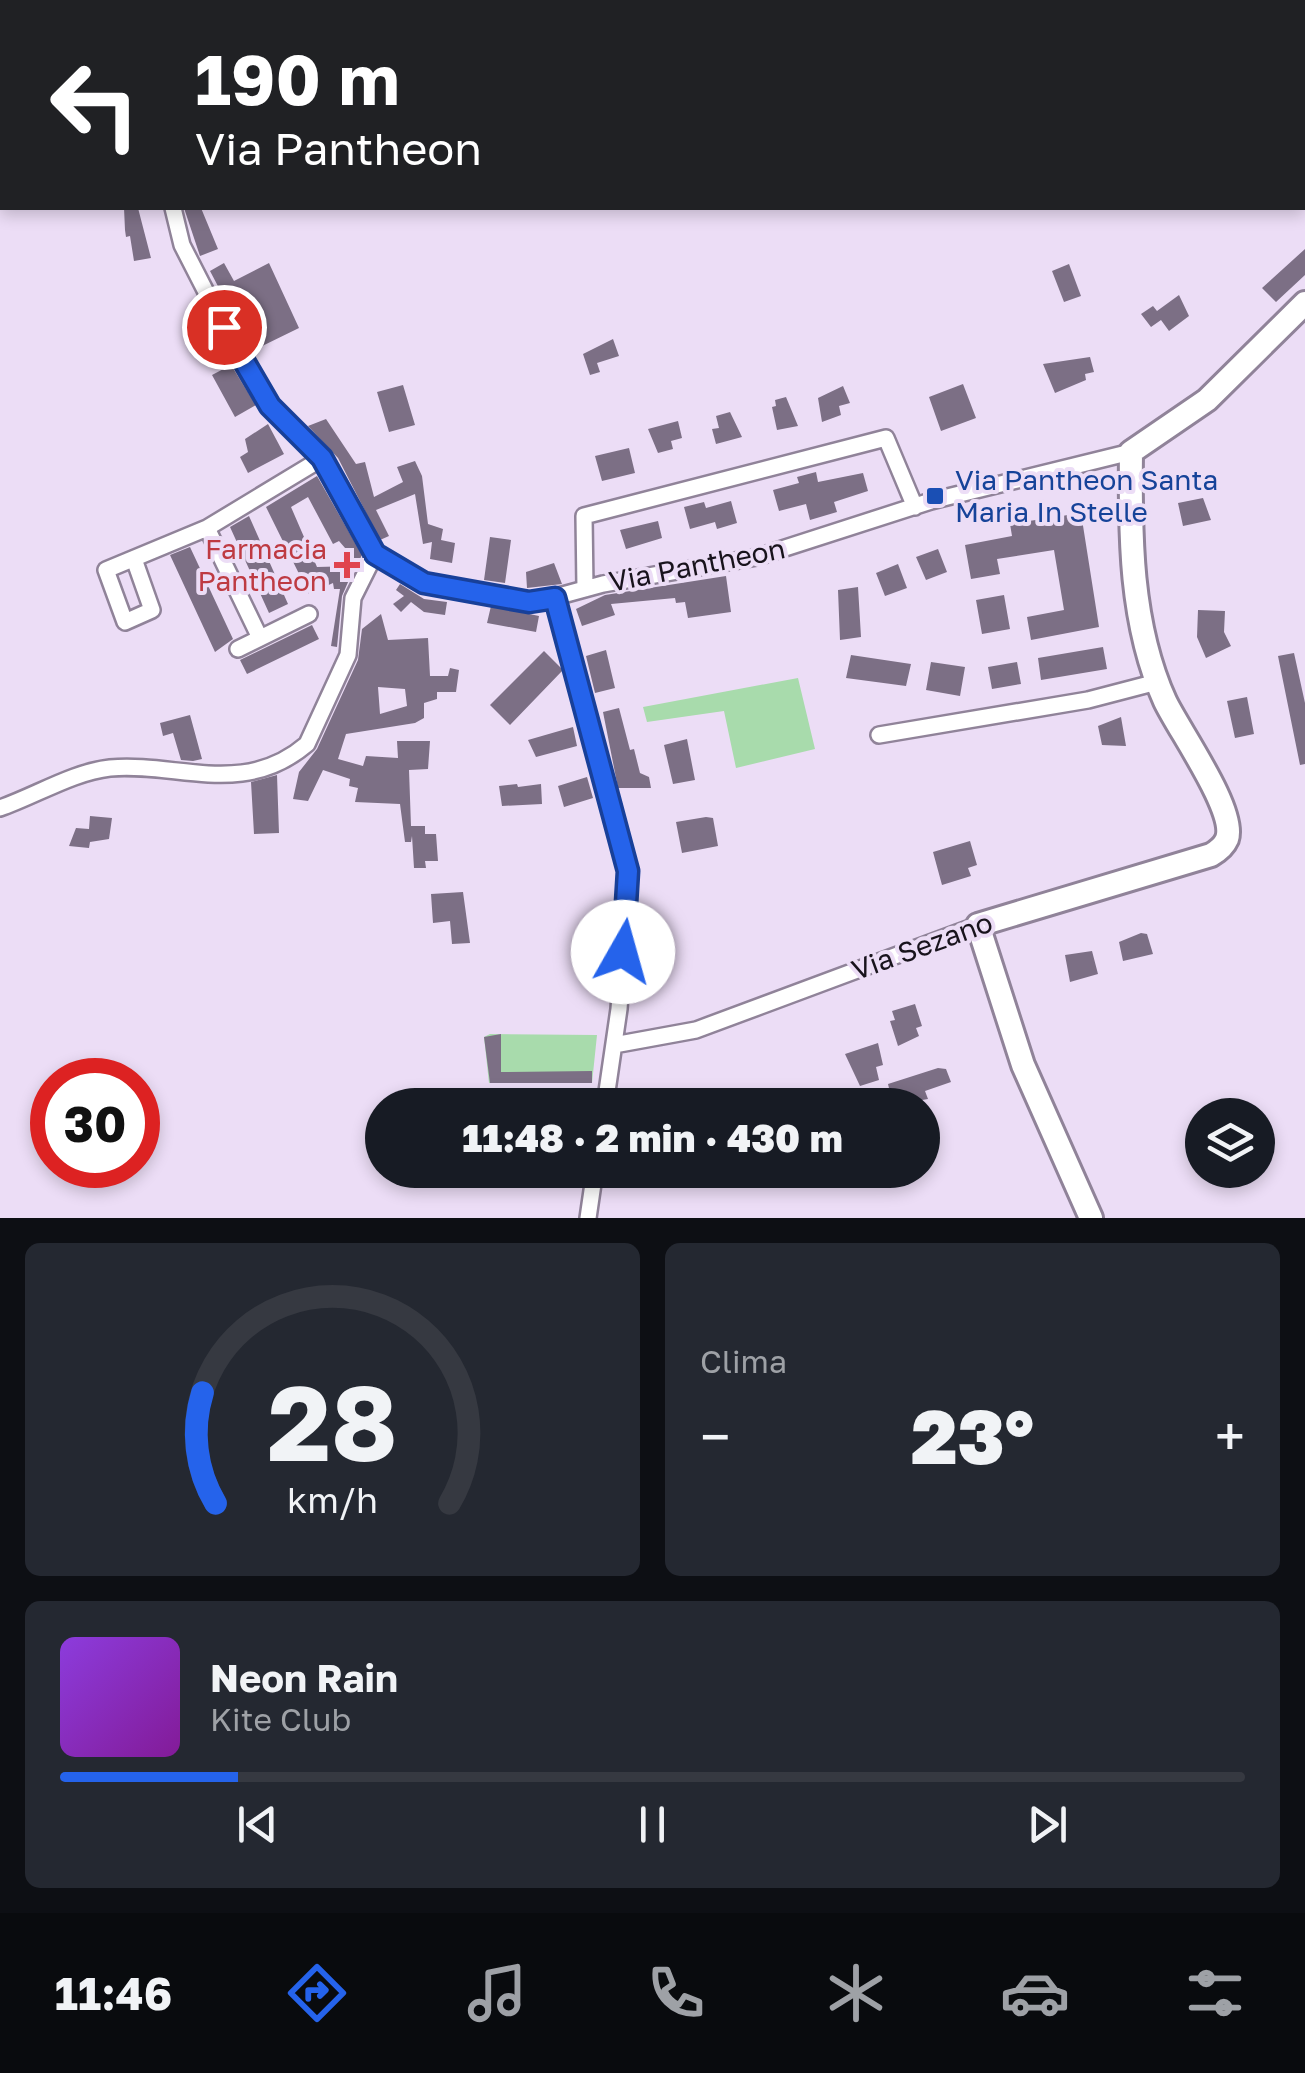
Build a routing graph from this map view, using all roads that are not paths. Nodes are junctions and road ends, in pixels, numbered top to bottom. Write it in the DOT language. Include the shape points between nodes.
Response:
graph roads {
  1 [pos="173,210"];
  2 [pos="1305,303"];
  3 [pos="1131,452"];
  4 [pos="322,458"];
  5 [pos="915,507"];
  6 [pos="207,528"];
  7 [pos="375,554"];
  8 [pos="134,559"];
  9 [pos="585,588"];
  10 [pos="555,598"];
  11 [pos="309,614"];
  12 [pos="260,638"];
  13 [pos="238,649"];
  14 [pos="1157,682"];
  15 [pos="879,735"];
  16 [pos="0,808"];
  17 [pos="978,925"];
  18 [pos="614,1045"];
  19 [pos="608,1088"];
  20 [pos="592,1188"];
  21 [pos="588,1218"];
  22 [pos="1091,1218"];
  1 -- 4 [label="street" via="182,245 249,376"];
  2 -- 3 [label="street" via="1207,400"];
  3 -- 5 [label="street, Via Pantheon"];
  3 -- 14 [label="street" via="1135,578"];
  4 -- 6 [label="street"];
  4 -- 7 [label="street"];
  5 -- 9 [label="street, Via Pantheon" via="756,557"];
  5 -- 9 [label="street" via="886,438 584,516"];
  6 -- 8 [label="street"];
  6 -- 12 [label="street"];
  7 -- 10 [label="street, Via Pantheon" via="424,583 529,602"];
  7 -- 16 [label="street" via="353,598 348,655 307,744 295,754 234,776 110,768"];
  9 -- 10 [label="street, Via Pantheon"];
  10 -- 18 [label="street" via="628,871"];
  11 -- 12 [label="street"];
  12 -- 13 [label="street"];
  14 -- 15 [label="street"];
  14 -- 17 [label="street, Via Sezano" via="1216,792 1226,841 1211,855"];
  17 -- 18 [label="street, Via Sezano" via="696,1030"];
  17 -- 22 [label="street" via="1023,1065"];
  18 -- 19 [label="street"];
  20 -- 21 [label="street"];
}
